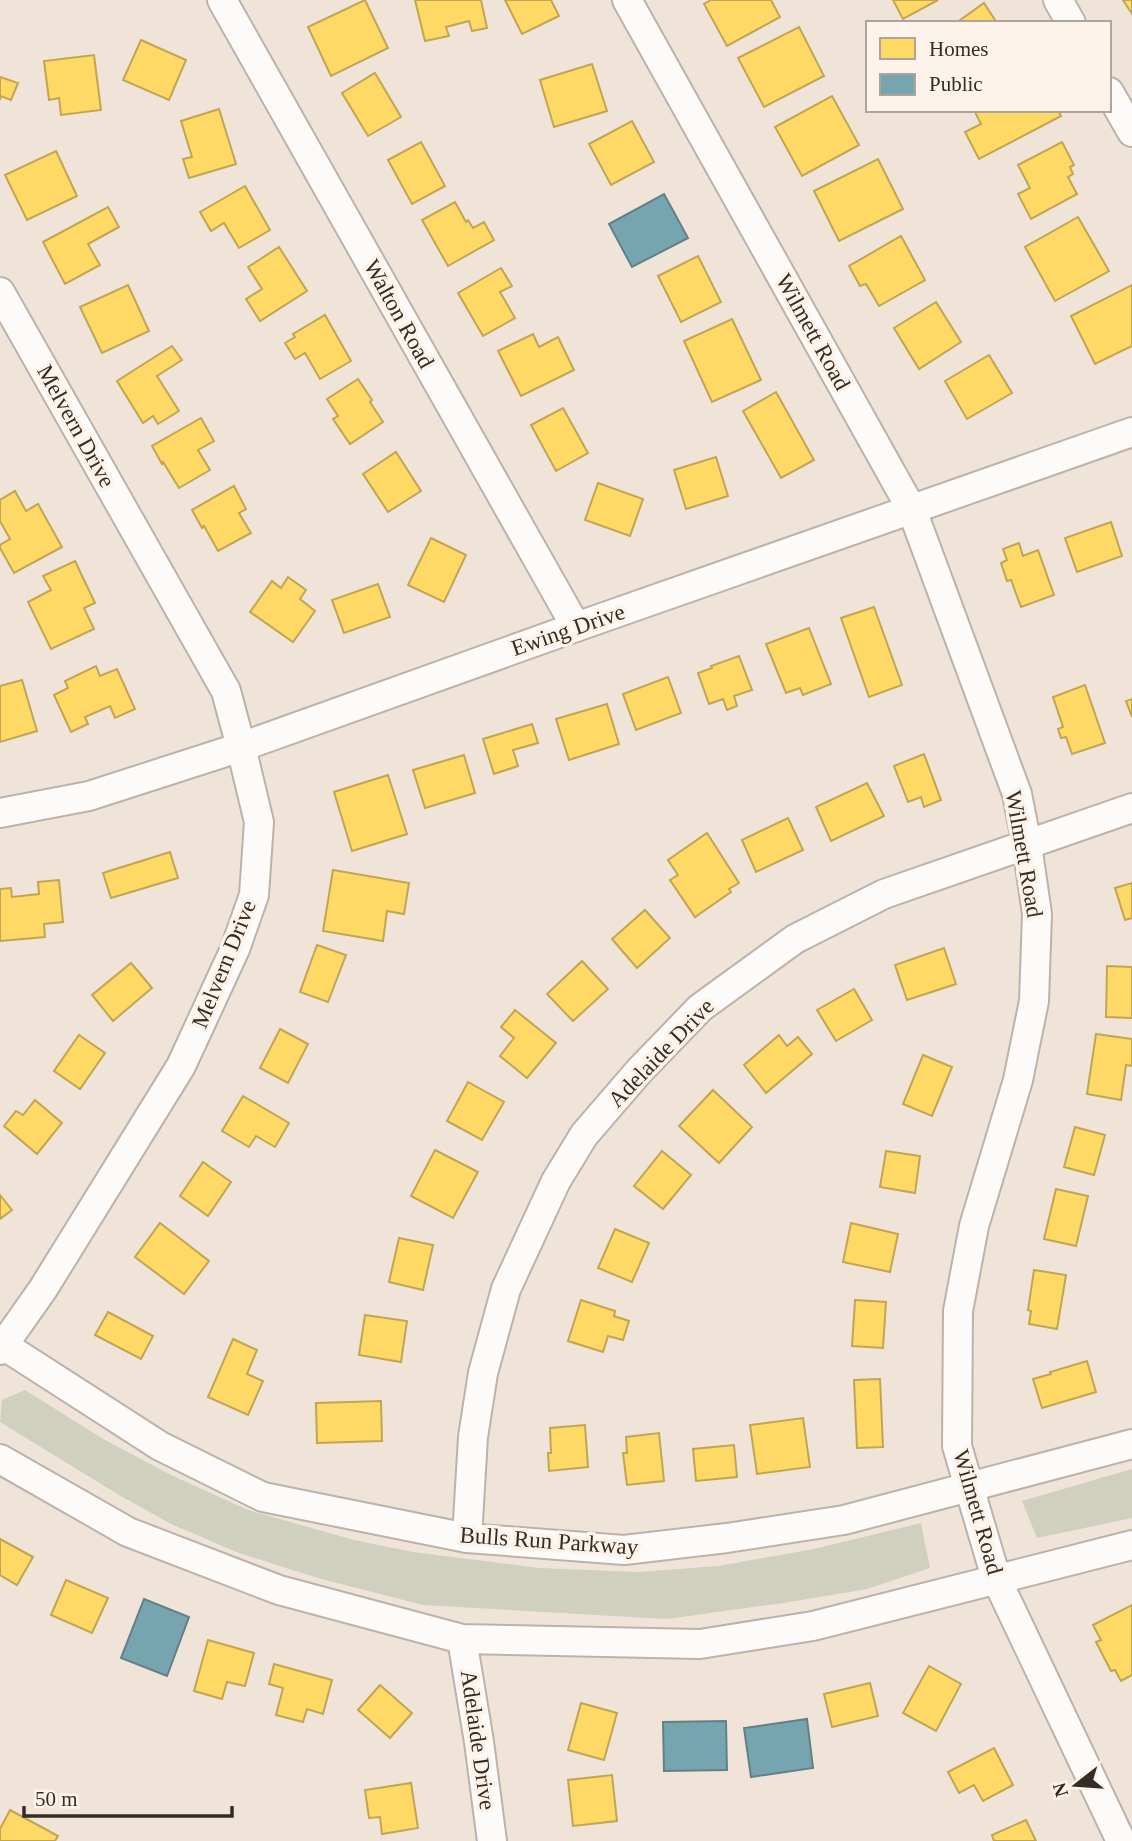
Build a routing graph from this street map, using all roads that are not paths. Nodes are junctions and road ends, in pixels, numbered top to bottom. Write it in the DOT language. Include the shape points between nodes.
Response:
graph roads {
  1 [pos="222,0"];
  2 [pos="627,0"];
  3 [pos="1058,0"];
  4 [pos="1070,21"];
  5 [pos="1111,95"];
  6 [pos="1132,132"];
  7 [pos="0,292"];
  8 [pos="11,335"];
  9 [pos="1132,432"];
  10 [pos="912,510"];
  11 [pos="576,627"];
  12 [pos="242,747"];
  13 [pos="1132,808"];
  14 [pos="0,813"];
  15 [pos="1027,845"];
  16 [pos="1,1346"];
  17 [pos="1132,1444"];
  18 [pos="0,1459"];
  19 [pos="969,1486"];
  20 [pos="467,1538"];
  21 [pos="1132,1545"];
  22 [pos="996,1578"];
  23 [pos="462,1639"];
  24 [pos="492,1841"];
  25 [pos="1121,1841"];
  1 -- 11 [label="street, Walton Road"];
  2 -- 10 [label="street, Wilmett Road"];
  3 -- 4 [label="street"];
  5 -- 6 [label="street"];
  7 -- 8 [label="street, Melvern Drive"];
  8 -- 12 [label="street, Melvern Drive" via="226,691"];
  9 -- 10 [label="street, Ewing Drive"];
  10 -- 11 [label="street, Ewing Drive"];
  10 -- 15 [label="street, Wilmett Road" via="1017,794"];
  11 -- 12 [label="street, Ewing Drive"];
  12 -- 14 [label="street, Ewing Drive" via="89,796"];
  12 -- 16 [label="street, Melvern Drive" via="259,822 254,895 236,950 181,1066 43,1289"];
  13 -- 15 [label="street, Adelaide Drive"];
  15 -- 19 [label="street, Wilmett Road" via="1037,914 1034,1001 1018,1080 974,1226 958,1311 957,1446"];
  15 -- 20 [label="street, Adelaide Drive" via="884,894 795,939 700,1008 584,1135 556,1181 506,1289 483,1373 472,1437"];
  16 -- 20 [label="street, Bulls Run Parkway" via="160,1446 263,1497"];
  17 -- 19 [label="street, Bulls Run Parkway"];
  18 -- 23 [label="street" via="128,1532 279,1590"];
  19 -- 20 [label="street, Bulls Run Parkway" via="844,1520 624,1550"];
  19 -- 22 [label="street, Wilmett Road"];
  21 -- 22 [label="street"];
  22 -- 23 [label="street" via="813,1626 700,1644"];
  22 -- 25 [label="street, Wilmett Road"];
  23 -- 24 [label="street, Adelaide Drive"];
}
